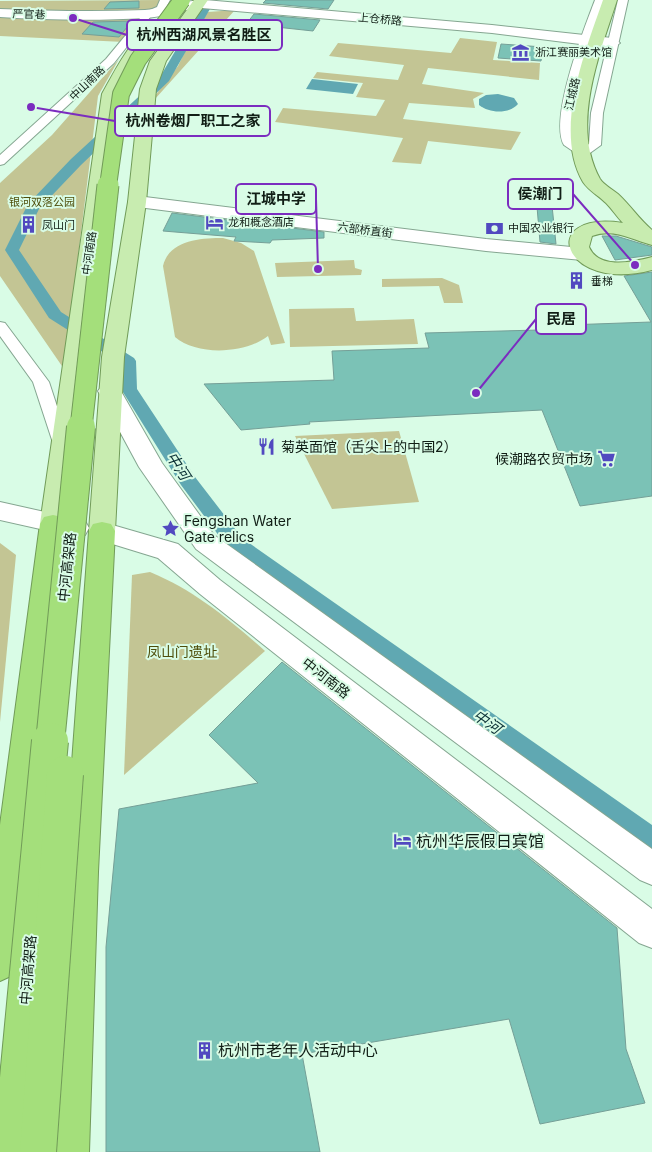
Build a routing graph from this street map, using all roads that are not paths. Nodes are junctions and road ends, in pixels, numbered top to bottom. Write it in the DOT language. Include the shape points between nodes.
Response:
graph roads {
  1 [pos="600,0"];
  2 [pos="610,0"];
  3 [pos="623,0"];
  4 [pos="189,2"];
  5 [pos="0,14"];
  6 [pos="148,14"];
  7 [pos="598,41"];
  8 [pos="0,161"];
  9 [pos="596,188"];
  10 [pos="142,202"];
  11 [pos="594,229"];
  12 [pos="650,237"];
  13 [pos="582,254"];
  14 [pos="650,269"];
  15 [pos="0,326"];
  16 [pos="110,391"];
  17 [pos="63,448"];
  18 [pos="0,511"];
  19 [pos="53,524"];
  20 [pos="102,531"];
  21 [pos="205,542"];
  22 [pos="652,869"];
  23 [pos="652,931"];
  24 [pos="0,964"];
  25 [pos="11,1152"];
  26 [pos="38,1152"];
  27 [pos="69,1152"];
  1 -- 7 [label="street, 江城路"];
  2 -- 7 [label="main road, 江城路"];
  3 -- 7 [label="street, 江城路"];
  4 -- 6 [label="street, 上仓桥路"];
  4 -- 7 [label="street, 上仓桥路"];
  4 -- 10 [label="main road" via="158,62 147,96"];
  4 -- 17 [label="main road, 中河南路" via="130,60 110,94"];
  4 -- 25 [label="highway, 中河高架路, bridge" via="138,60 121,94 102,229 67,564"];
  4 -- 26 [label="highway, 中河高架路, bridge" via="150,62 138,92 100,344"];
  5 -- 6 [label="street, 严官巷"];
  6 -- 8 [label="street, 中山南路" via="110,61"];
  7 -- 9 [label="main road, 江城路" via="585,82 580,120 583,154"];
  9 -- 11 [label="main road, 江城路" via="593,196 602,221"];
  9 -- 12 [label="main road, 江城路" via="610,196"];
  10 -- 13 [label="street, 六部桥直街"];
  10 -- 16 [label="main road" via="114,350"];
  11 -- 12 [label="main road, 江城路" via="626,228"];
  11 -- 13 [label="main road" via="580,240 578,246"];
  13 -- 14 [label="main road" via="596,263 616,269"];
  15 -- 17 [label="street" via="41,382"];
  16 -- 20 [label="main road"];
  16 -- 21 [label="street" via="151,467"];
  17 -- 19 [label="main road, 中河南路"];
  18 -- 19 [label="street"];
  19 -- 20 [label="street"];
  19 -- 24 [label="highway"];
  20 -- 21 [label="street" via="137,526"];
  20 -- 23 [label="street, 中河南路" via="168,551"];
  20 -- 27 [label="highway" via="90,708"];
  21 -- 22 [label="street"];
}
